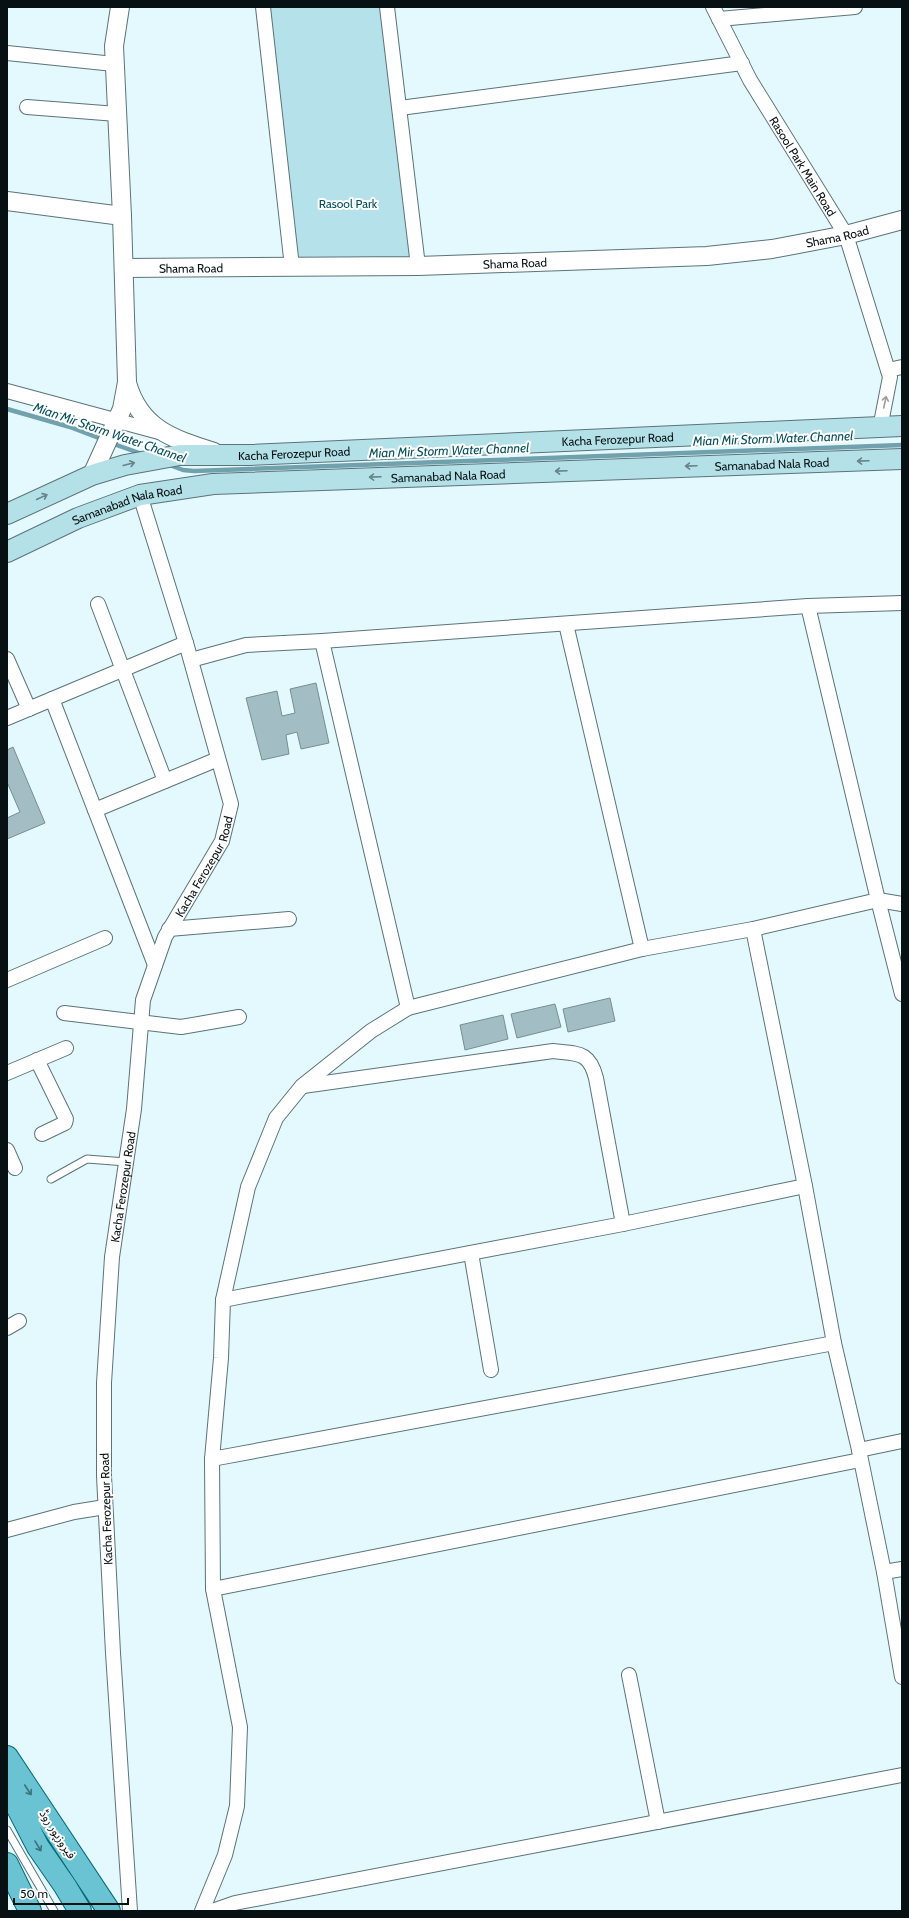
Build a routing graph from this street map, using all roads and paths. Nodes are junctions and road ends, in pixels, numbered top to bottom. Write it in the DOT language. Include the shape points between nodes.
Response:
graph roads {
  1 [pos="120,7"];
  2 [pos="263,7"];
  3 [pos="387,7"];
  4 [pos="855,7"];
  5 [pos="716,13"];
  6 [pos="7,53"];
  7 [pos="742,63"];
  8 [pos="114,64"];
  9 [pos="27,107"];
  10 [pos="400,108"];
  11 [pos="117,114"];
  12 [pos="7,201"];
  13 [pos="122,216"];
  14 [pos="902,220"];
  15 [pos="846,235"];
  16 [pos="418,266"];
  17 [pos="292,267"];
  18 [pos="124,268"];
  19 [pos="896,374"];
  20 [pos="127,382"];
  21 [pos="7,391"];
  22 [pos="118,420"];
  23 [pos="902,426"];
  24 [pos="880,428"];
  25 [pos="166,434"];
  26 [pos="222,455"];
  27 [pos="902,459"];
  28 [pos="92,475"];
  29 [pos="140,495"];
  30 [pos="7,514"];
  31 [pos="7,552"];
  32 [pos="902,603"];
  33 [pos="98,604"];
  34 [pos="808,606"];
  35 [pos="566,624"];
  36 [pos="322,642"];
  37 [pos="186,643"];
  38 [pos="7,659"];
  39 [pos="191,660"];
  40 [pos="122,670"];
  41 [pos="52,699"];
  42 [pos="29,709"];
  43 [pos="7,718"];
  44 [pos="218,759"];
  45 [pos="165,781"];
  46 [pos="95,810"];
  47 [pos="878,900"];
  48 [pos="902,904"];
  49 [pos="289,918"];
  50 [pos="169,929"];
  51 [pos="753,929"];
  52 [pos="105,938"];
  53 [pos="642,949"];
  54 [pos="155,965"];
  55 [pos="7,980"];
  56 [pos="902,994"];
  57 [pos="408,1008"];
  58 [pos="64,1013"];
  59 [pos="239,1017"];
  60 [pos="141,1022"];
  61 [pos="66,1048"];
  62 [pos="37,1060"];
  63 [pos="7,1073"];
  64 [pos="302,1086"];
  65 [pos="42,1134"];
  66 [pos="7,1150"];
  67 [pos="126,1162"];
  68 [pos="15,1168"];
  69 [pos="50,1179"];
  70 [pos="805,1186"];
  71 [pos="623,1224"];
  72 [pos="471,1253"];
  73 [pos="223,1300"];
  74 [pos="834,1343"];
  75 [pos="491,1370"];
  76 [pos="902,1441"];
  77 [pos="860,1455"];
  78 [pos="212,1459"];
  79 [pos="105,1507"];
  80 [pos="7,1530"];
  81 [pos="902,1568"];
  82 [pos="884,1572"];
  83 [pos="213,1590"];
  84 [pos="629,1675"];
  85 [pos="902,1677"];
  86 [pos="7,1757"];
  87 [pos="902,1775"];
  88 [pos="7,1787"];
  89 [pos="658,1822"];
  90 [pos="7,1830"];
  91 [pos="7,1864"];
  92 [pos="31,1906"];
  93 [pos="54,1911"];
  94 [pos="80,1911"];
  95 [pos="109,1911"];
  96 [pos="130,1911"];
  97 [pos="202,1911"];
  98 [pos="212,1911"];
  1 -- 8 [label="street"];
  2 -- 17 [label="street"];
  3 -- 10 [label="street"];
  4 -- 5 [label="street"];
  5 -- 7 [label="street, Rasool Park Main Road"];
  6 -- 8 [label="street"];
  7 -- 10 [label="street"];
  7 -- 15 [label="street, Rasool Park Main Road"];
  8 -- 11 [label="street"];
  9 -- 11 [label="street"];
  10 -- 16 [label="street"];
  11 -- 13 [label="street"];
  12 -- 13 [label="street"];
  13 -- 18 [label="street"];
  14 -- 15 [label="street, Shama Road"];
  15 -- 16 [label="street, Shama Road" via="772,249 707,256"];
  15 -- 19 [label="street, Rasool Park Main Road"];
  16 -- 17 [label="street, Shama Road"];
  17 -- 18 [label="street, Shama Road"];
  18 -- 20 [label="street"];
  24 -- 19 [label="street, Rasool Park Main Road, one-way"];
  20 -- 22 [label="street"];
  20 -- 25 [label="street" via="131,397 143,417"];
  21 -- 22 [label="street"];
  22 -- 25 [label="street"];
  22 -- 28 [label="street"];
  23 -- 24 [label="main road, Kacha Ferozepur Road"];
  24 -- 26 [label="main road, Kacha Ferozepur Road"];
  25 -- 26 [label="street" via="176,440"];
  28 -- 26 [label="main road, Kacha Ferozepur Road, one-way" via="148,460 180,455"];
  27 -- 29 [label="main road, Samanabad Nala Road, one-way" via="266,481 213,484"];
  30 -- 28 [label="main road, Kacha Ferozepur Road, one-way"];
  29 -- 31 [label="main road, Samanabad Nala Road" via="78,518"];
  29 -- 37 [label="street, Kacha Ferozepur Road"];
  32 -- 34 [label="street"];
  33 -- 40 [label="street"];
  34 -- 35 [label="street"];
  34 -- 47 [label="street"];
  35 -- 36 [label="street"];
  35 -- 53 [label="street"];
  36 -- 39 [label="street" via="246,645"];
  36 -- 57 [label="street"];
  37 -- 39 [label="street, Kacha Ferozepur Road"];
  37 -- 40 [label="street"];
  38 -- 42 [label="street"];
  39 -- 44 [label="street, Kacha Ferozepur Road"];
  40 -- 41 [label="street"];
  40 -- 45 [label="street"];
  41 -- 42 [label="street"];
  41 -- 46 [label="street"];
  42 -- 43 [label="street"];
  44 -- 45 [label="street"];
  44 -- 50 [label="street, Kacha Ferozepur Road" via="231,804 222,841"];
  45 -- 46 [label="street"];
  46 -- 54 [label="street"];
  47 -- 48 [label="street"];
  47 -- 51 [label="street"];
  47 -- 56 [label="street"];
  49 -- 50 [label="street"];
  50 -- 54 [label="street, Kacha Ferozepur Road"];
  51 -- 53 [label="street"];
  51 -- 70 [label="street"];
  52 -- 55 [label="street"];
  53 -- 57 [label="street"];
  54 -- 60 [label="street, Kacha Ferozepur Road" via="143,1000"];
  57 -- 64 [label="street" via="371,1031"];
  58 -- 60 [label="street"];
  59 -- 60 [label="street" via="181,1027"];
  60 -- 67 [label="street, Kacha Ferozepur Road" via="134,1109"];
  61 -- 62 [label="street"];
  62 -- 63 [label="street"];
  62 -- 65 [label="street" via="66,1119 65,1122"];
  64 -- 71 [label="street" via="553,1051 580,1054 592,1064 596,1078"];
  64 -- 73 [label="street" via="276,1118 248,1187"];
  66 -- 68 [label="street"];
  67 -- 69 [label="lane" via="87,1159"];
  67 -- 79 [label="street, Kacha Ferozepur Road" via="112,1257 104,1382"];
  70 -- 71 [label="street"];
  70 -- 74 [label="street"];
  71 -- 72 [label="street"];
  72 -- 73 [label="street"];
  72 -- 75 [label="street"];
  73 -- 78 [label="street" via="221,1358"];
  74 -- 77 [label="street"];
  74 -- 78 [label="street"];
  76 -- 77 [label="street"];
  77 -- 82 [label="street"];
  77 -- 83 [label="street"];
  78 -- 83 [label="street"];
  79 -- 80 [label="street" via="74,1512"];
  79 -- 96 [label="street, Kacha Ferozepur Road"];
  81 -- 82 [label="street"];
  82 -- 85 [label="street"];
  83 -- 97 [label="street" via="240,1727 237,1806 225,1855"];
  84 -- 89 [label="street"];
  86 -- 95 [label="main road, فیروزپور روڈ, one-way"];
  87 -- 89 [label="street"];
  88 -- 94 [label="main road, one-way" via="38,1847 66,1886"];
  89 -- 98 [label="street" via="235,1903"];
  90 -- 93 [label="lane"];
  91 -- 92 [label="main road"];
}
